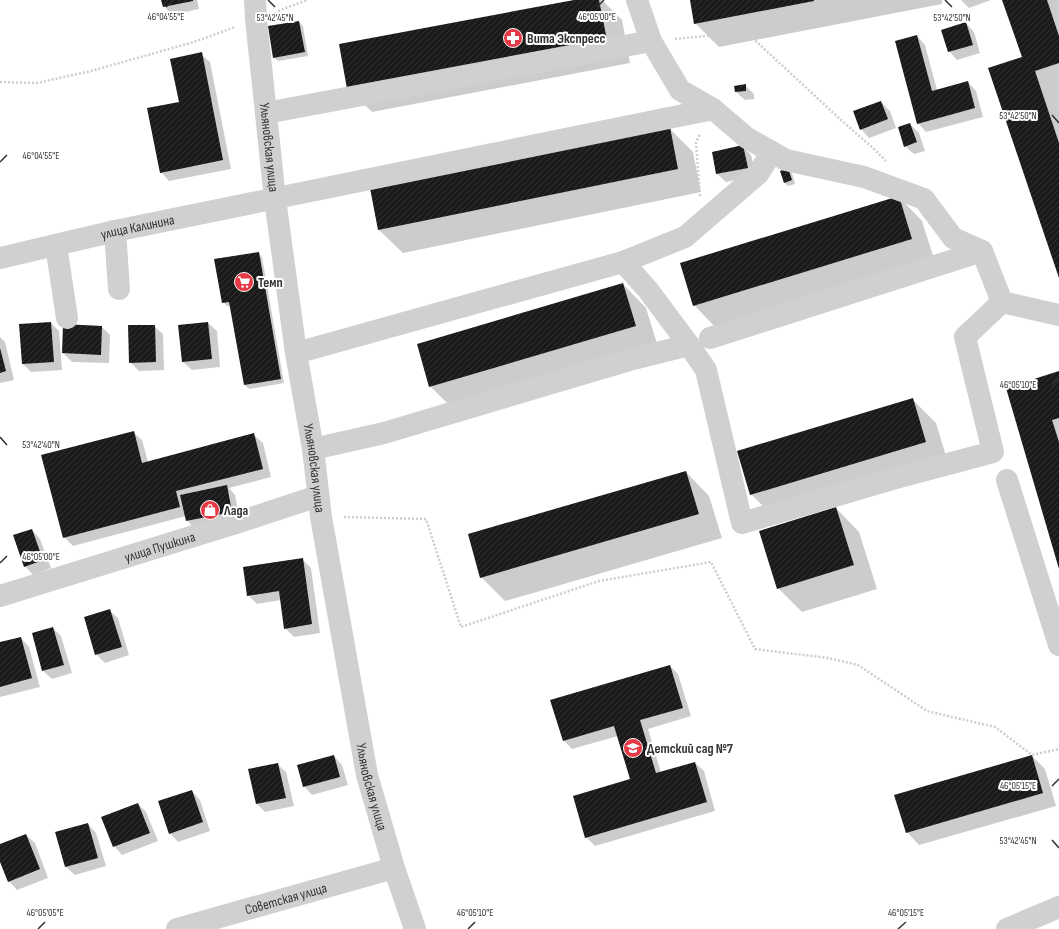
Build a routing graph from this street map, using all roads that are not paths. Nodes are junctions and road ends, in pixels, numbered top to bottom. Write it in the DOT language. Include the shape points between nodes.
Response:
graph roads {
  1 [pos="637,0"];
  2 [pos="256,10"];
  3 [pos="651,41"];
  4 [pos="713,109"];
  5 [pos="266,113"];
  6 [pos="772,152"];
  7 [pos="275,198"];
  8 [pos="115,231"];
  9 [pos="56,245"];
  10 [pos="982,251"];
  11 [pos="0,258"];
  12 [pos="623,262"];
  13 [pos="119,289"];
  14 [pos="1002,302"];
  15 [pos="1059,315"];
  16 [pos="67,318"];
  17 [pos="710,338"];
  18 [pos="689,345"];
  19 [pos="296,352"];
  20 [pos="313,449"];
  21 [pos="1007,480"];
  22 [pos="320,506"];
  23 [pos="0,596"];
  24 [pos="1059,645"];
  25 [pos="394,868"];
  26 [pos="1059,907"];
  27 [pos="177,929"];
  28 [pos="415,929"];
  29 [pos="1007,929"];
  1 -- 3 [label="street"];
  2 -- 5 [label="street, Ульяновская улица"];
  3 -- 4 [label="street" via="680,90"];
  3 -- 5 [label="street"];
  4 -- 6 [label="street" via="747,138"];
  4 -- 7 [label="street, улица Калинина"];
  5 -- 7 [label="street, Ульяновская улица"];
  6 -- 10 [label="street" via="786,160 864,178 924,199 953,238"];
  6 -- 12 [label="street" via="758,174 685,237"];
  7 -- 8 [label="street, улица Калинина"];
  7 -- 19 [label="street, Ульяновская улица"];
  8 -- 9 [label="street, улица Калинина"];
  8 -- 13 [label="street"];
  9 -- 11 [label="street, улица Калинина"];
  9 -- 16 [label="street"];
  10 -- 14 [label="street"];
  10 -- 17 [label="street"];
  12 -- 18 [label="street" via="648,290"];
  12 -- 19 [label="street"];
  14 -- 15 [label="street"];
  14 -- 18 [label="street" via="965,338 993,452 742,523 706,370"];
  18 -- 20 [label="street" via="633,359 384,433"];
  19 -- 20 [label="street, Ульяновская улица"];
  20 -- 22 [label="street, Ульяновская улица"];
  21 -- 24 [label="street"];
  22 -- 23 [label="street, улица Пушкина" via="236,523"];
  22 -- 25 [label="street, Ульяновская улица" via="367,774"];
  25 -- 27 [label="street, Советская улица"];
  25 -- 28 [label="street, Ульяновская улица"];
  26 -- 29 [label="street"];
}
